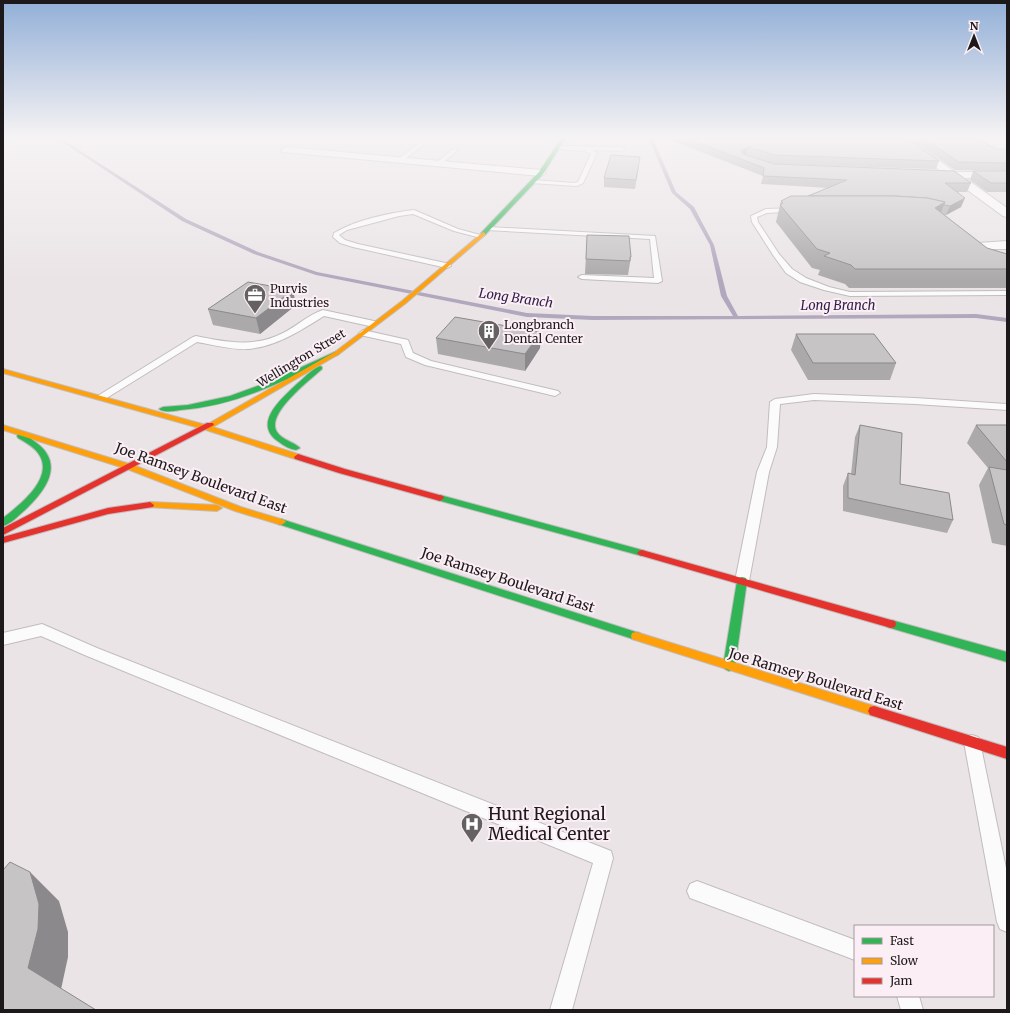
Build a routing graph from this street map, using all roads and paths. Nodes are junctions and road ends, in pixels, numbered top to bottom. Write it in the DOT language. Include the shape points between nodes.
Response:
graph roads {
  1 [pos="529,186"];
  2 [pos="969,186"];
  3 [pos="801,210"];
  4 [pos="1007,213"];
  5 [pos="489,229"];
  6 [pos="481,236"];
  7 [pos="1007,245"];
  8 [pos="984,247"];
  9 [pos="447,266"];
  10 [pos="582,277"];
  11 [pos="1007,293"];
  12 [pos="374,324"];
  13 [pos="363,333"];
  14 [pos="337,353"];
  15 [pos="3,371"];
  16 [pos="555,393"];
  17 [pos="100,397"];
  18 [pos="1007,407"];
  19 [pos="139,408"];
  20 [pos="3,427"];
  21 [pos="206,427"];
  22 [pos="14,430"];
  23 [pos="130,467"];
  24 [pos="342,471"];
  25 [pos="238,509"];
  26 [pos="3,523"];
  27 [pos="3,532"];
  28 [pos="3,540"];
  29 [pos="742,580"];
  30 [pos="3,639"];
  31 [pos="1007,656"];
  32 [pos="729,666"];
  33 [pos="972,742"];
  34 [pos="1007,753"];
  35 [pos="697,891"];
  36 [pos="1007,922"];
  37 [pos="854,950"];
  38 [pos="908,997"];
  39 [pos="561,1010"];
  40 [pos="912,1010"];
  1 -- 5 [label="main road, Wellington Street"];
  2 -- 4 [label="street"];
  3 -- 11 [label="lane" via="766,211 754,216 755,222 788,270 808,282 850,294"];
  5 -- 6 [label="main road, Wellington Street"];
  5 -- 10 [label="lane" via="653,237 658,281"];
  6 -- 9 [label="main road, Wellington Street"];
  6 -- 9 [label="lane" via="456,230 414,212 391,216 336,234 340,241 355,246"];
  7 -- 8 [label="street"];
  9 -- 12 [label="main road, Wellington Street"];
  12 -- 13 [label="main road, Wellington Street"];
  12 -- 17 [label="lane" via="323,313 285,336 249,346 227,346 196,339"];
  13 -- 14 [label="main road, Wellington Street"];
  13 -- 16 [label="lane" via="405,342 409,355 428,363"];
  14 -- 19 [label="main road" via="243,396 176,409"];
  14 -- 21 [label="main road, Wellington Street"];
  14 -- 24 [label="main road" via="276,410 270,420 272,432 283,442"];
  15 -- 17 [label="main road"];
  17 -- 19 [label="main road"];
  18 -- 29 [label="lane" via="814,397 775,402 772,447 763,472"];
  19 -- 21 [label="main road"];
  20 -- 22 [label="main road, Joe Ramsey Boulevard East"];
  21 -- 23 [label="main road, Wellington Street"];
  21 -- 24 [label="main road"];
  22 -- 23 [label="main road, Joe Ramsey Boulevard East"];
  22 -- 26 [label="main road" via="42,453 47,462 47,473 24,507"];
  23 -- 25 [label="main road, Joe Ramsey Boulevard East"];
  23 -- 27 [label="main road, Wellington Street"];
  24 -- 29 [label="main road"];
  25 -- 28 [label="main road" via="150,505 108,511"];
  25 -- 32 [label="main road, Joe Ramsey Boulevard East"];
  29 -- 31 [label="main road"];
  29 -- 32 [label="main road"];
  30 -- 39 [label="lane" via="42,630 604,858"];
  32 -- 33 [label="main road, Joe Ramsey Boulevard East"];
  33 -- 34 [label="main road, Joe Ramsey Boulevard East"];
  33 -- 36 [label="lane"];
  35 -- 37 [label="lane"];
  38 -- 40 [label="lane"];
}
